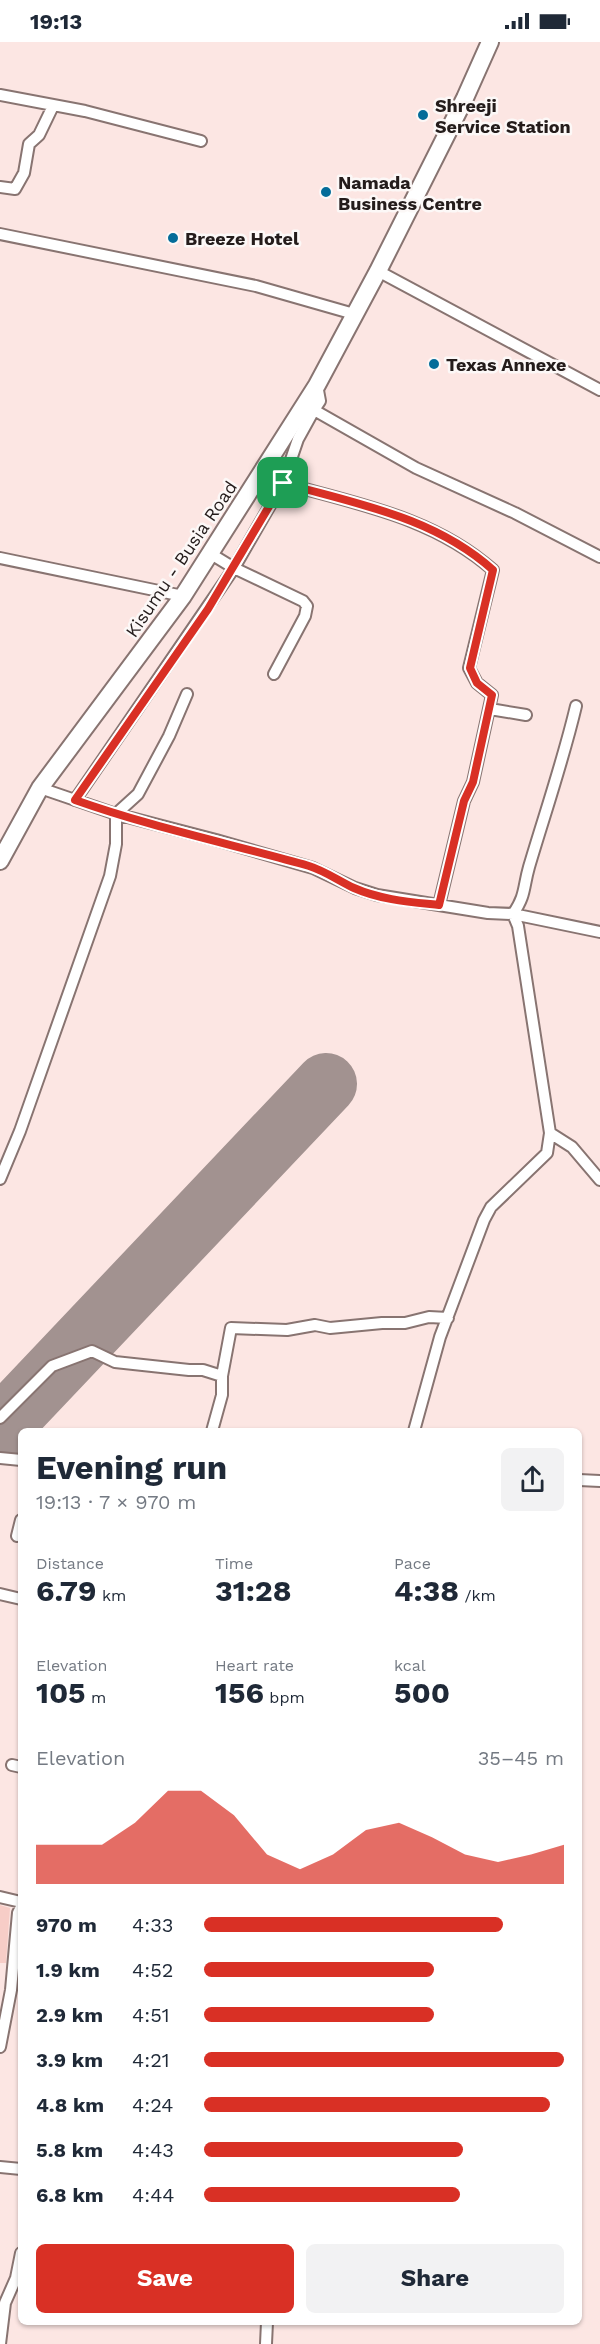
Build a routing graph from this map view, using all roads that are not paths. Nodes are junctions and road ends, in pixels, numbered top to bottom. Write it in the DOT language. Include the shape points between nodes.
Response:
graph roads {
  1 [pos="490,42"];
  2 [pos="0,95"];
  3 [pos="53,106"];
  4 [pos="201,141"];
  5 [pos="0,187"];
  6 [pos="0,234"];
  7 [pos="378,271"];
  8 [pos="354,314"];
  9 [pos="316,385"];
  10 [pos="600,390"];
  11 [pos="314,410"];
  12 [pos="264,470"];
  13 [pos="283,483"];
  14 [pos="211,554"];
  15 [pos="600,557"];
  16 [pos="0,558"];
  17 [pos="234,568"];
  18 [pos="183,596"];
  19 [pos="274,674"];
  20 [pos="188,694"];
  21 [pos="576,706"];
  22 [pos="490,709"];
  23 [pos="526,716"];
  24 [pos="40,788"];
  25 [pos="75,800"];
  26 [pos="116,814"];
  27 [pos="1,859"];
  28 [pos="439,905"];
  29 [pos="513,914"];
  30 [pos="600,932"];
  31 [pos="550,1133"];
  32 [pos="0,1179"];
  33 [pos="600,1180"];
  34 [pos="448,1318"];
  35 [pos="222,1376"];
  36 [pos="0,1418"];
  37 [pos="213,1428"];
  38 [pos="415,1428"];
  39 [pos="0,1458"];
  40 [pos="18,1461"];
  41 [pos="582,1480"];
  42 [pos="600,1480"];
  43 [pos="18,1532"];
  44 [pos="17,1536"];
  45 [pos="0,1594"];
  46 [pos="18,1598"];
  47 [pos="0,1897"];
  48 [pos="18,1901"];
  49 [pos="18,1913"];
  50 [pos="0,2047"];
  51 [pos="0,2167"];
  52 [pos="18,2169"];
  53 [pos="18,2268"];
  54 [pos="267,2325"];
  55 [pos="0,2344"];
  56 [pos="266,2344"];
  1 -- 7 [label="highway, Kisumu - Busia Road"];
  2 -- 3 [label="street"];
  3 -- 4 [label="street"];
  3 -- 5 [label="street" via="39,135 29,144 21,182 15,189"];
  6 -- 8 [label="street" via="256,286"];
  7 -- 8 [label="highway, Kisumu - Busia Road"];
  7 -- 10 [label="street"];
  8 -- 9 [label="highway, Kisumu - Busia Road"];
  9 -- 11 [label="street" via="321,401"];
  9 -- 12 [label="highway, Kisumu - Busia Road"];
  11 -- 13 [label="street" via="298,439"];
  11 -- 15 [label="street" via="416,468"];
  12 -- 13 [label="street"];
  12 -- 14 [label="highway, Kisumu - Busia Road"];
  13 -- 17 [label="street"];
  13 -- 22 [label="street" via="417,522 465,547 493,570 470,668 477,683 492,695"];
  14 -- 17 [label="street"];
  14 -- 18 [label="highway, Kisumu - Busia Road"];
  16 -- 18 [label="street"];
  17 -- 19 [label="street" via="307,606"];
  17 -- 25 [label="street"];
  18 -- 24 [label="highway, Kisumu - Busia Road"];
  20 -- 26 [label="street" via="138,794"];
  21 -- 29 [label="street" via="523,900"];
  22 -- 23 [label="street"];
  22 -- 28 [label="street"];
  24 -- 25 [label="street"];
  24 -- 27 [label="highway, Kisumu - Busia Road"];
  25 -- 26 [label="street"];
  26 -- 28 [label="street" via="313,868 377,896"];
  26 -- 32 [label="street" via="117,844 110,876"];
  28 -- 29 [label="street"];
  29 -- 30 [label="street"];
  29 -- 31 [label="street"];
  31 -- 33 [label="street" via="572,1147"];
  31 -- 34 [label="street" via="547,1153 491,1207"];
  34 -- 35 [label="street" via="287,1330 231,1328"];
  34 -- 38 [label="street"];
  35 -- 36 [label="street" via="203,1370 115,1362 92,1351 52,1366"];
  35 -- 37 [label="street" via="222,1395"];
  39 -- 40 [label="street"];
  41 -- 42 [label="street"];
  43 -- 44 [label="street"];
  45 -- 46 [label="street"];
  47 -- 48 [label="street"];
  49 -- 50 [label="street" via="11,1990"];
  51 -- 52 [label="street"];
  53 -- 55 [label="street" via="5,2303"];
  54 -- 56 [label="street"];
}
